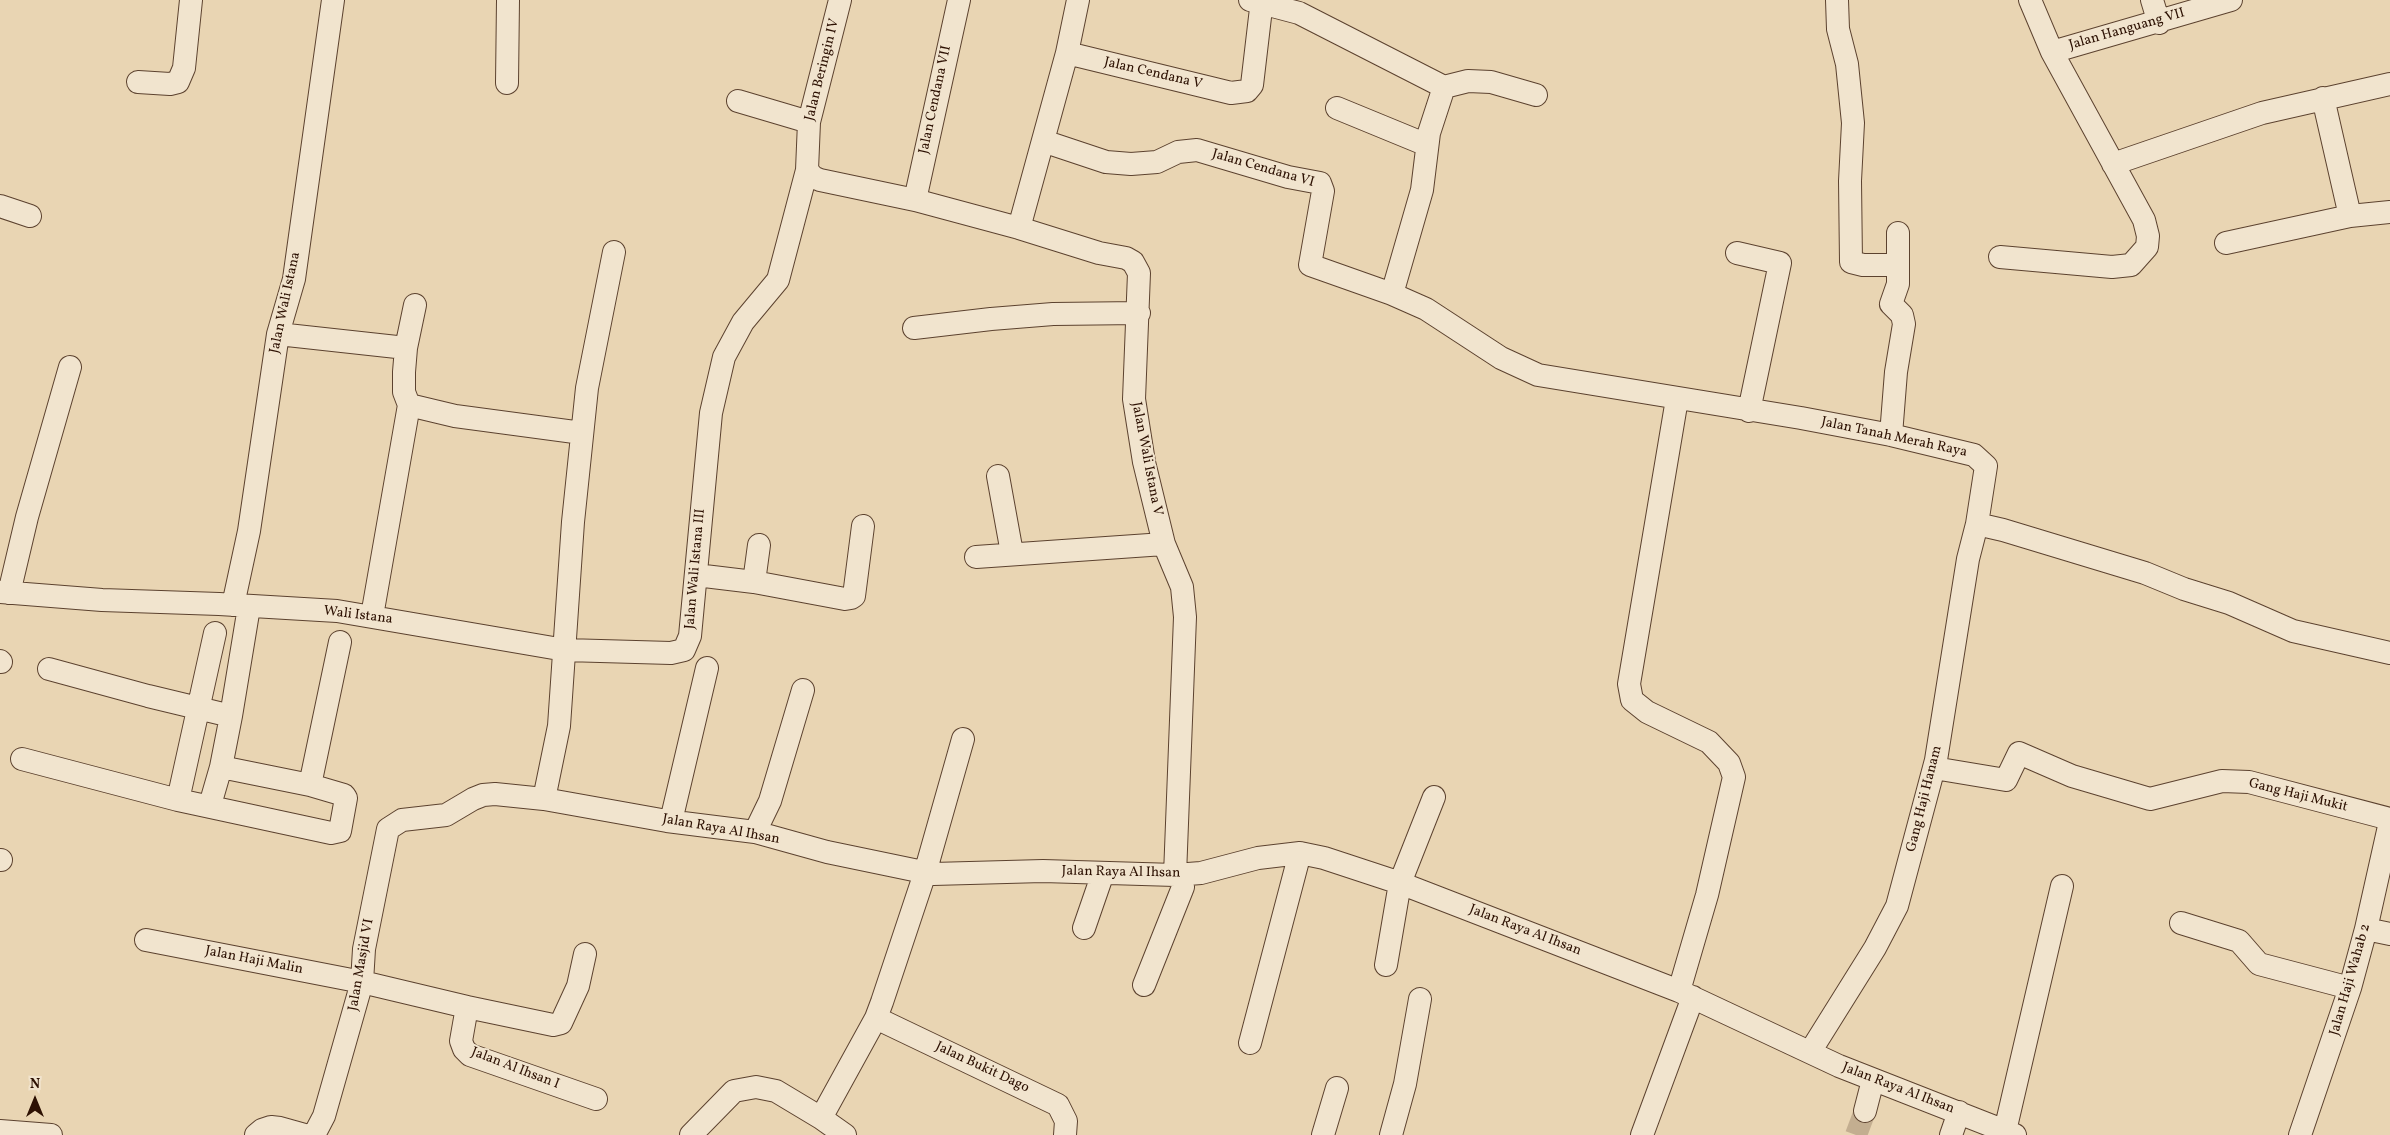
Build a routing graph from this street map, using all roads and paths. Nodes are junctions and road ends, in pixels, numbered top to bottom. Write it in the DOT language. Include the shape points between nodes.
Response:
graph roads {
  1 [pos="191,0"];
  2 [pos="333,0"];
  3 [pos="508,0"];
  4 [pos="840,0"];
  5 [pos="958,0"];
  6 [pos="1078,0"];
  7 [pos="1837,0"];
  8 [pos="2030,0"];
  9 [pos="2152,0"];
  10 [pos="2231,0"];
  11 [pos="1258,1"];
  12 [pos="2159,22"];
  13 [pos="2052,52"];
  14 [pos="1067,54"];
  15 [pos="138,82"];
  16 [pos="507,83"];
  17 [pos="2390,84"];
  18 [pos="1444,88"];
  19 [pos="1536,95"];
  20 [pos="2323,98"];
  21 [pos="738,101"];
  22 [pos="1337,108"];
  23 [pos="809,122"];
  24 [pos="1043,141"];
  25 [pos="1427,146"];
  26 [pos="2113,164"];
  27 [pos="806,170"];
  28 [pos="915,200"];
  29 [pos="0,206"];
  30 [pos="2390,212"];
  31 [pos="30,216"];
  32 [pos="2350,216"];
  33 [pos="1019,228"];
  34 [pos="1898,233"];
  35 [pos="2226,243"];
  36 [pos="614,252"];
  37 [pos="1737,253"];
  38 [pos="2000,257"];
  39 [pos="1898,265"];
  40 [pos="1392,294"];
  41 [pos="415,305"];
  42 [pos="1139,313"];
  43 [pos="914,328"];
  44 [pos="278,334"];
  45 [pos="406,348"];
  46 [pos="70,367"];
  47 [pos="1677,399"];
  48 [pos="409,405"];
  49 [pos="1749,410"];
  50 [pos="582,432"];
  51 [pos="1891,435"];
  52 [pos="998,476"];
  53 [pos="1977,524"];
  54 [pos="863,526"];
  55 [pos="1164,544"];
  56 [pos="759,545"];
  57 [pos="1012,553"];
  58 [pos="976,557"];
  59 [pos="696,575"];
  60 [pos="754,582"];
  61 [pos="4,592"];
  62 [pos="241,606"];
  63 [pos="372,616"];
  64 [pos="215,633"];
  65 [pos="340,642"];
  66 [pos="565,650"];
  67 [pos="2390,653"];
  68 [pos="707,668"];
  69 [pos="49,669"];
  70 [pos="803,690"];
  71 [pos="197,708"];
  72 [pos="231,716"];
  73 [pos="963,739"];
  74 [pos="22,759"];
  75 [pos="221,767"];
  76 [pos="1934,768"];
  77 [pos="310,785"];
  78 [pos="1434,797"];
  79 [pos="544,799"];
  80 [pos="178,800"];
  81 [pos="210,805"];
  82 [pos="2390,820"];
  83 [pos="671,821"];
  84 [pos="395,823"];
  85 [pos="755,832"];
  86 [pos="1300,853"];
  87 [pos="929,873"];
  88 [pos="1103,873"];
  89 [pos="1183,879"];
  90 [pos="1400,883"];
  91 [pos="2062,886"];
  92 [pos="2181,923"];
  93 [pos="1084,928"];
  94 [pos="2366,929"];
  95 [pos="2390,934"];
  96 [pos="146,940"];
  97 [pos="584,954"];
  98 [pos="1386,966"];
  99 [pos="362,982"];
  100 [pos="1144,985"];
  101 [pos="2350,988"];
  102 [pos="1686,994"];
  103 [pos="1420,999"];
  104 [pos="467,1007"];
  105 [pos="876,1018"];
  106 [pos="1250,1043"];
  107 [pos="1810,1052"];
  108 [pos="1873,1080"];
  109 [pos="1337,1088"];
  110 [pos="596,1099"];
  111 [pos="1865,1111"];
  112 [pos="1959,1112"];
  113 [pos="821,1118"];
  114 [pos="0,1132"];
  115 [pos="2010,1133"];
  116 [pos="50,1135"];
  117 [pos="256,1135"];
  118 [pos="305,1135"];
  119 [pos="314,1135"];
  120 [pos="691,1135"];
  121 [pos="844,1135"];
  122 [pos="1065,1135"];
  123 [pos="1323,1135"];
  124 [pos="1391,1135"];
  125 [pos="1642,1135"];
  126 [pos="1951,1135"];
  127 [pos="2300,1135"];
  1 -- 15 [label="street" via="184,68 178,82"];
  2 -- 44 [label="street, Jalan Wali Istana" via="294,279"];
  3 -- 16 [label="street"];
  4 -- 23 [label="street, Jalan Beringin IV"];
  5 -- 28 [label="street, Jalan Cendana VII"];
  6 -- 14 [label="street"];
  7 -- 39 [label="street" via="1838,29 1847,64 1853,123 1851,262"];
  8 -- 13 [label="street"];
  9 -- 12 [label="street"];
  10 -- 12 [label="street, Jalan Hanguang VII"];
  11 -- 14 [label="street, Jalan Cendana V" via="1252,85 1240,93"];
  11 -- 18 [label="street" via="1299,13"];
  12 -- 13 [label="street, Jalan Hanguang VII"];
  13 -- 26 [label="street"];
  14 -- 24 [label="street"];
  17 -- 20 [label="street"];
  18 -- 19 [label="street" via="1468,81 1491,82"];
  18 -- 25 [label="street"];
  20 -- 26 [label="street" via="2262,112"];
  20 -- 32 [label="street"];
  21 -- 23 [label="street"];
  22 -- 25 [label="street"];
  23 -- 27 [label="street, Jalan Beringin IV"];
  24 -- 33 [label="street"];
  24 -- 40 [label="street, Jalan Cendana VI" via="1106,162 1131,164 1157,162 1178,152 1197,150 1320,183 1323,192 1310,265"];
  25 -- 40 [label="street" via="1422,190"];
  26 -- 38 [label="street" via="2144,220 2148,236 2146,248 2132,265 2112,267"];
  27 -- 28 [label="street, Jalan Wali Istana V" via="820,180"];
  27 -- 59 [label="street, Jalan Wali Istana III" via="778,280 743,322 724,357 711,413"];
  28 -- 33 [label="street, Jalan Wali Istana V"];
  29 -- 31 [label="street"];
  30 -- 32 [label="street"];
  32 -- 35 [label="street"];
  33 -- 42 [label="street, Jalan Wali Istana V" via="1133,262 1140,273"];
  34 -- 39 [label="street"];
  36 -- 50 [label="street" via="587,388"];
  37 -- 49 [label="street" via="1780,263"];
  39 -- 51 [label="street" via="1898,284 1891,304 1902,315 1904,324"];
  40 -- 47 [label="street, Jalan Tanah Merah Raya" via="1426,309 1501,358 1538,375"];
  41 -- 45 [label="street"];
  42 -- 43 [label="street" via="991,318"];
  42 -- 55 [label="street, Jalan Wali Istana V" via="1134,399 1144,462"];
  44 -- 45 [label="street"];
  44 -- 62 [label="street, Jalan Wali Istana"];
  45 -- 48 [label="street" via="404,392"];
  46 -- 61 [label="street"];
  47 -- 49 [label="street, Jalan Tanah Merah Raya"];
  47 -- 102 [label="street" via="1629,684 1632,700 1647,712 1709,742 1729,762 1734,777"];
  48 -- 50 [label="street" via="455,416"];
  48 -- 63 [label="street"];
  49 -- 51 [label="street, Jalan Tanah Merah Raya"];
  50 -- 66 [label="street"];
  51 -- 53 [label="street, Jalan Tanah Merah Raya" via="1974,455 1986,466"];
  52 -- 57 [label="street"];
  53 -- 67 [label="street" via="2145,573 2184,590 2229,603 2293,631"];
  53 -- 76 [label="street, Gang Haji Hanam" via="1968,559"];
  54 -- 60 [label="street" via="854,596 851,598"];
  55 -- 57 [label="street"];
  55 -- 89 [label="street, Jalan Wali Istana V" via="1182,587 1185,617"];
  56 -- 60 [label="street"];
  57 -- 58 [label="street"];
  59 -- 60 [label="street"];
  59 -- 66 [label="street, Jalan Wali Istana III" via="690,636 684,650 672,653"];
  61 -- 62 [label="street, Wali Istana"];
  62 -- 63 [label="street, Wali Istana"];
  62 -- 72 [label="street, Jalan Wali Istana"];
  63 -- 66 [label="street, Wali Istana"];
  64 -- 71 [label="street"];
  65 -- 77 [label="street"];
  66 -- 79 [label="street" via="560,726"];
  68 -- 83 [label="street"];
  69 -- 71 [label="street"];
  70 -- 85 [label="street" via="770,801"];
  71 -- 72 [label="street"];
  71 -- 80 [label="street"];
  72 -- 75 [label="street, Jalan Wali Istana"];
  73 -- 87 [label="street"];
  74 -- 80 [label="street"];
  75 -- 77 [label="street"];
  75 -- 81 [label="street, Jalan Wali Istana"];
  76 -- 82 [label="street, Gang Haji Mukit" via="2006,780 2019,752 2072,776 2150,799 2222,781 2249,782"];
  76 -- 107 [label="street, Gang Haji Hanam" via="1897,906 1875,948"];
  77 -- 81 [label="street" via="346,798 340,831 331,833"];
  78 -- 90 [label="street"];
  79 -- 83 [label="street, Jalan Raya Al Ihsan"];
  79 -- 84 [label="street, Jalan Raya Al Ihsan" via="482,795 446,815"];
  80 -- 81 [label="street"];
  82 -- 94 [label="street, Jalan Haji Wahab 2"];
  83 -- 85 [label="street, Jalan Raya Al Ihsan"];
  84 -- 99 [label="street, Jalan Masjid VI" via="388,830 385,842 364,949"];
  85 -- 87 [label="street, Jalan Raya Al Ihsan" via="827,852"];
  86 -- 89 [label="street, Jalan Raya Al Ihsan" via="1258,858"];
  86 -- 90 [label="street, Jalan Raya Al Ihsan"];
  86 -- 106 [label="street"];
  87 -- 88 [label="street, Jalan Raya Al Ihsan"];
  87 -- 105 [label="street"];
  88 -- 89 [label="street, Jalan Raya Al Ihsan"];
  88 -- 93 [label="street"];
  89 -- 100 [label="street, Jalan Wali Istana V"];
  90 -- 98 [label="street"];
  90 -- 102 [label="street, Jalan Raya Al Ihsan"];
  91 -- 115 [label="street"];
  92 -- 101 [label="street" via="2239,941 2259,964"];
  94 -- 95 [label="street"];
  94 -- 101 [label="street, Jalan Haji Wahab 2"];
  96 -- 99 [label="street, Jalan Haji Malin"];
  97 -- 104 [label="street" via="578,986 561,1023 553,1025"];
  99 -- 104 [label="street"];
  99 -- 119 [label="street, Jalan Masjid VI" via="324,1116"];
  101 -- 127 [label="street, Jalan Haji Wahab 2"];
  102 -- 107 [label="street, Jalan Raya Al Ihsan"];
  102 -- 125 [label="street"];
  103 -- 124 [label="street" via="1405,1084"];
  104 -- 110 [label="street, Jalan Al Ihsan I" via="461,1041 470,1055"];
  105 -- 113 [label="street"];
  105 -- 122 [label="street, Jalan Bukit Dago" via="1058,1105 1066,1121"];
  107 -- 108 [label="street, Jalan Raya Al Ihsan"];
  108 -- 111 [label="street"];
  108 -- 112 [label="street, Jalan Raya Al Ihsan"];
  109 -- 123 [label="street"];
  112 -- 115 [label="street, Jalan Raya Al Ihsan"];
  112 -- 126 [label="street"];
  113 -- 120 [label="street" via="776,1092 756,1087 734,1091"];
  113 -- 121 [label="street"];
  114 -- 116 [label="street"];
  117 -- 118 [label="street" via="270,1127"];
}
